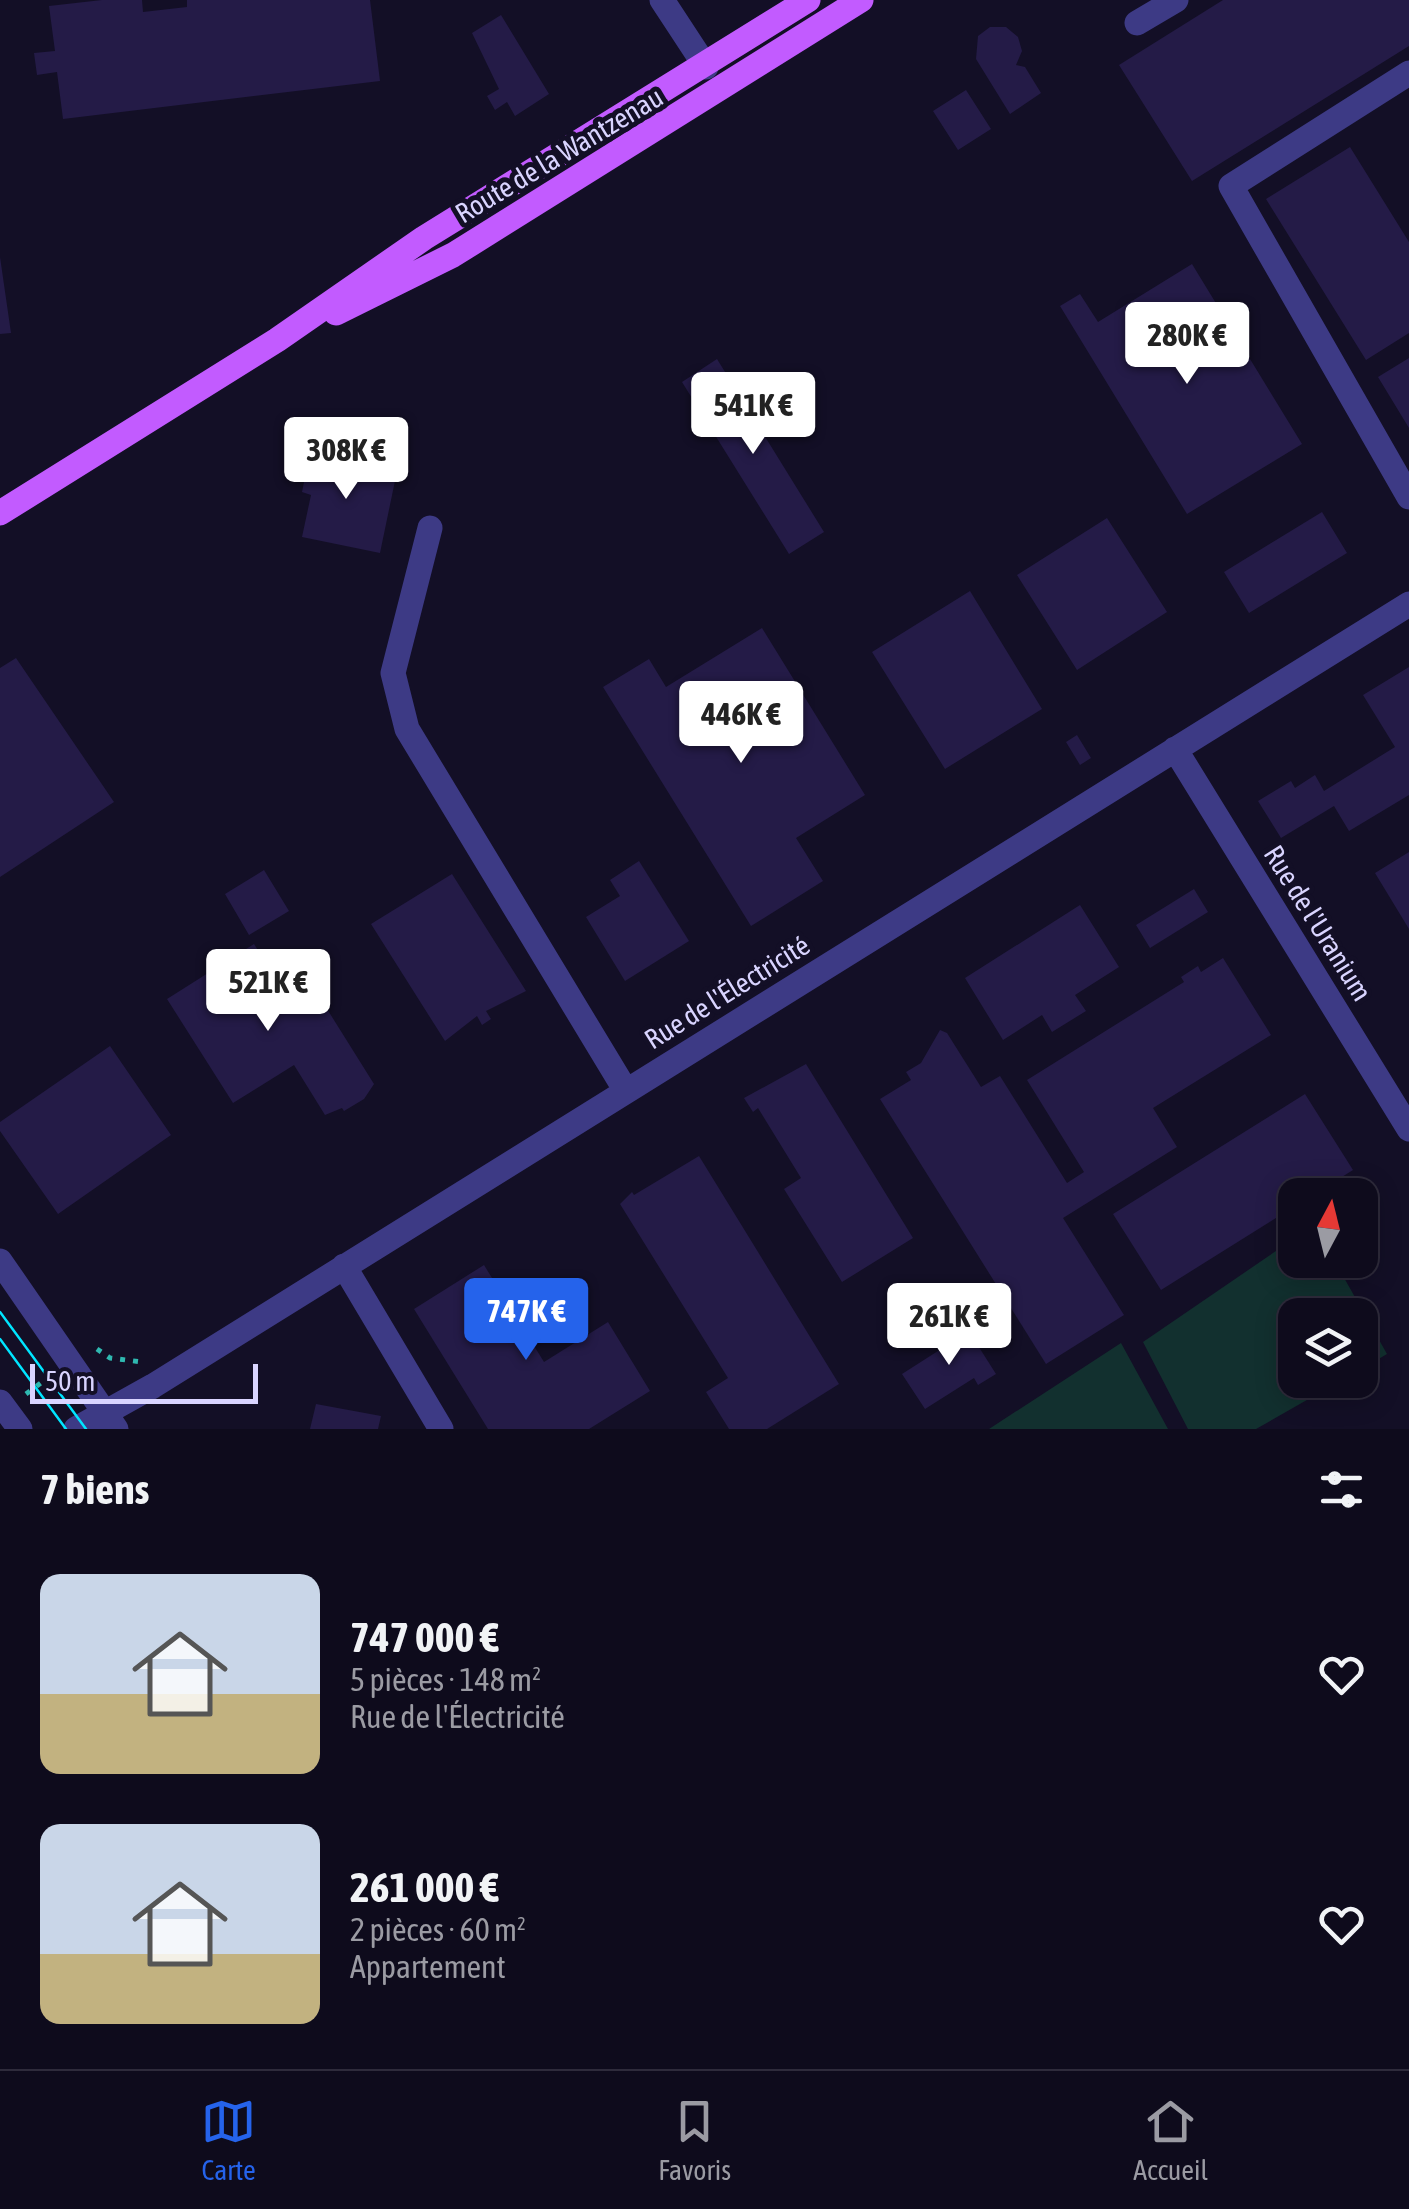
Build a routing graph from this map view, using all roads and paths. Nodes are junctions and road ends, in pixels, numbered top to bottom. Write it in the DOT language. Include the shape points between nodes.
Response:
graph roads {
  1 [pos="662,0"];
  2 [pos="808,0"];
  3 [pos="861,0"];
  4 [pos="1176,0"];
  5 [pos="1137,23"];
  6 [pos="706,66"];
  7 [pos="1409,72"];
  8 [pos="276,340"];
  9 [pos="1409,498"];
  10 [pos="0,513"];
  11 [pos="430,528"];
  12 [pos="1409,604"];
  13 [pos="1175,749"];
  14 [pos="626,1091"];
  15 [pos="1409,1129"];
  16 [pos="0,1261"];
  17 [pos="344,1266"];
  18 [pos="62,1368"];
  19 [pos="9,1401"];
  20 [pos="110,1420"];
  21 [pos="20,1429"];
  22 [pos="76,1429"];
  23 [pos="442,1429"];
  1 -- 6 [label="street"];
  2 -- 6 [label="main road, Route de la Wantzenau"];
  3 -- 8 [label="main road, Route de la Wantzenau" via="453,255"];
  4 -- 5 [label="street"];
  6 -- 8 [label="main road, Route de la Wantzenau" via="424,238"];
  7 -- 9 [label="street" via="1231,186"];
  8 -- 10 [label="main road, Route de la Wantzenau"];
  11 -- 14 [label="street" via="393,673 407,730"];
  12 -- 13 [label="street, Rue de l'Électricité"];
  13 -- 14 [label="street, Rue de l'Électricité"];
  13 -- 15 [label="street, Rue de l'Uranium"];
  14 -- 17 [label="street, Rue de l'Électricité"];
  16 -- 20 [label="street"];
  17 -- 20 [label="street, Rue de l'Électricité"];
  17 -- 23 [label="street"];
  18 -- 19 [label="path"];
  19 -- 21 [label="street"];
  20 -- 22 [label="street, Rue de l'Électricité"];
}
